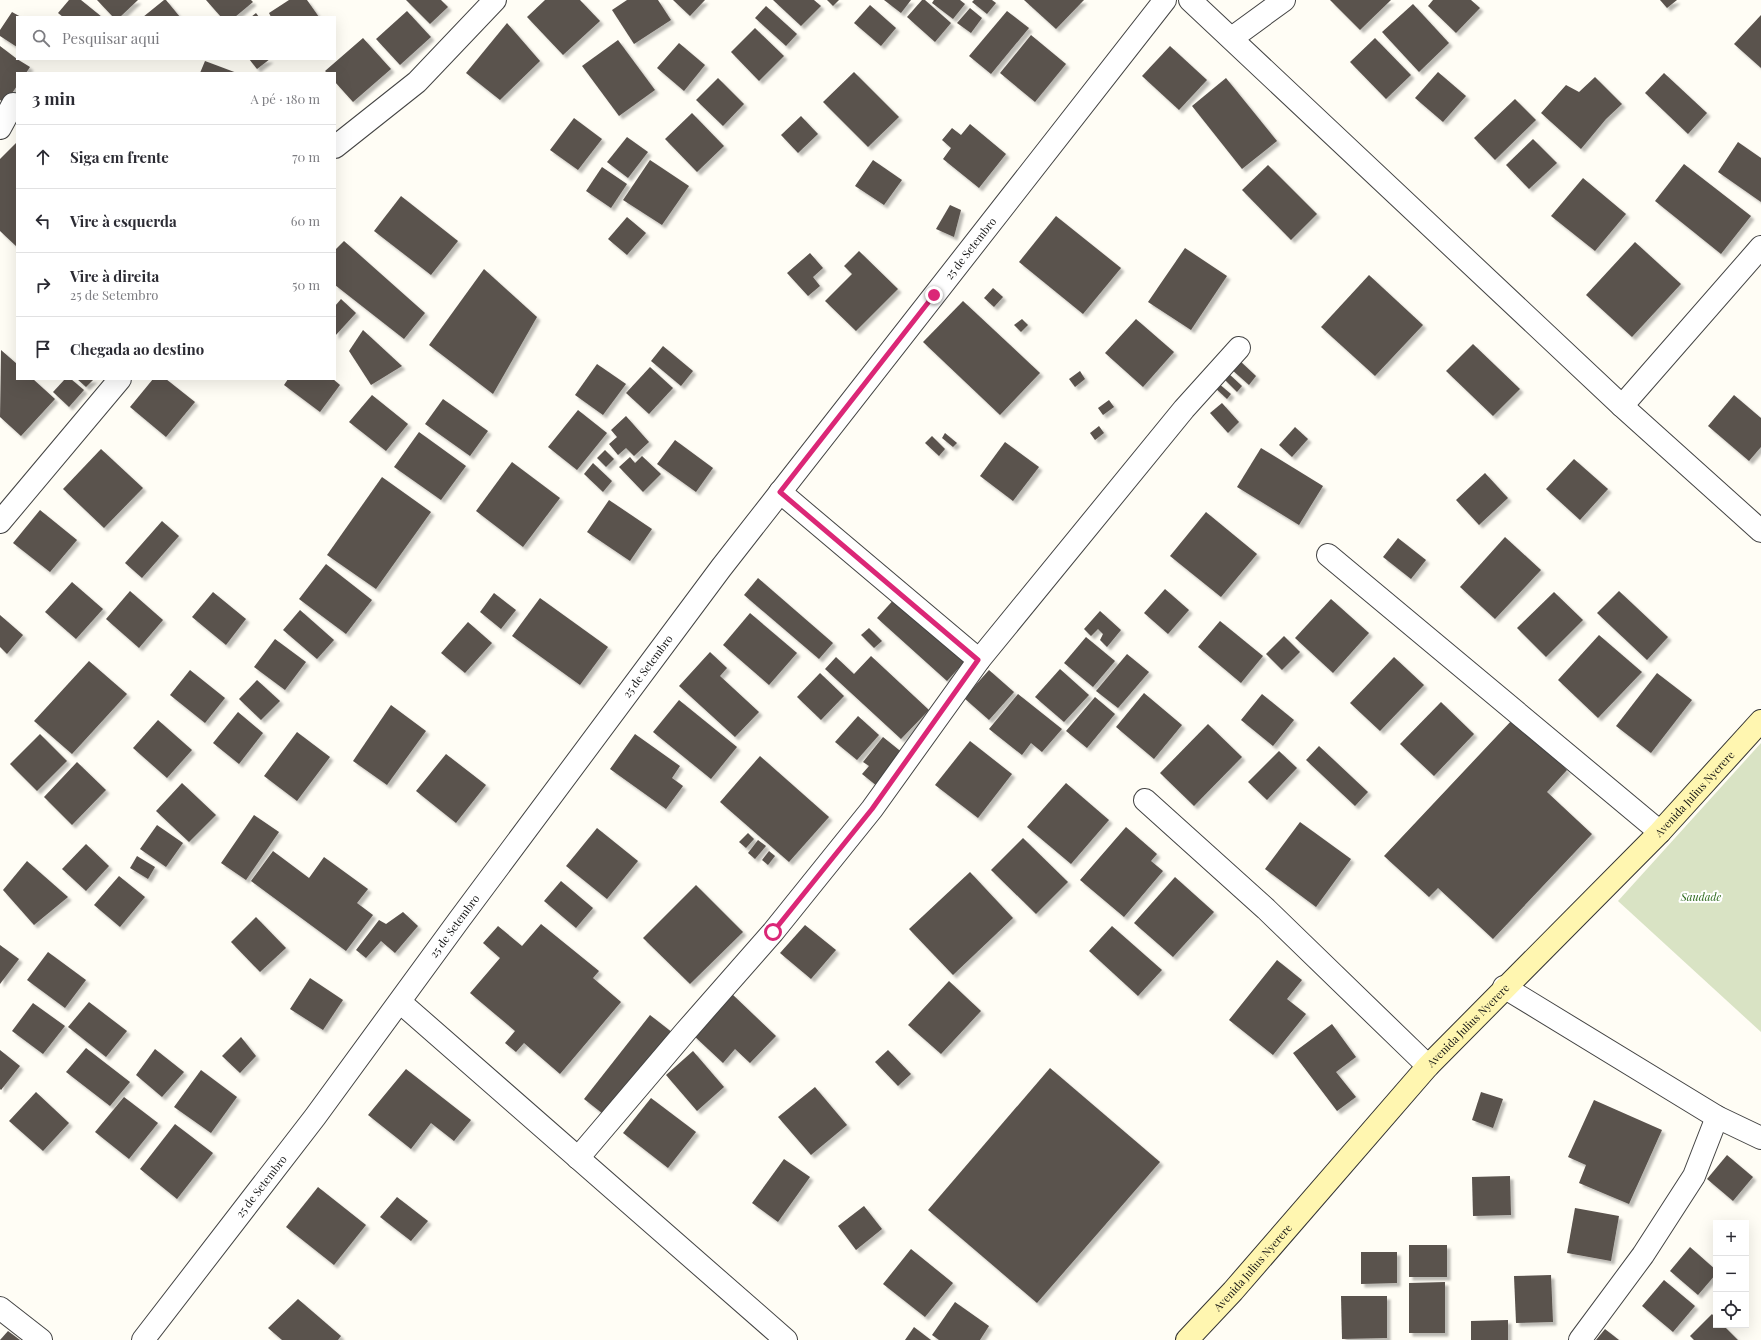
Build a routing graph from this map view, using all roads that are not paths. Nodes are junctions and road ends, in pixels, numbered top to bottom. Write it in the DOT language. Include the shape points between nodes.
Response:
graph roads {
  1 [pos="495,0"];
  2 [pos="1165,0"];
  3 [pos="1190,0"];
  4 [pos="1284,0"];
  5 [pos="1232,38"];
  6 [pos="14,104"];
  7 [pos="0,128"];
  8 [pos="336,145"];
  9 [pos="1761,247"];
  10 [pos="1239,348"];
  11 [pos="119,380"];
  12 [pos="1622,406"];
  13 [pos="780,492"];
  14 [pos="0,522"];
  15 [pos="1761,531"];
  16 [pos="1328,555"];
  17 [pos="978,660"];
  18 [pos="1761,720"];
  19 [pos="1145,800"];
  20 [pos="1660,832"];
  21 [pos="1504,987"];
  22 [pos="400,1002"];
  23 [pos="1428,1066"];
  24 [pos="1716,1117"];
  25 [pos="1761,1138"];
  26 [pos="578,1158"];
  27 [pos="0,1308"];
  28 [pos="41,1340"];
  29 [pos="143,1340"];
  30 [pos="786,1340"];
  31 [pos="1187,1340"];
  32 [pos="1580,1340"];
  1 -- 8 [label="street" via="417,82"];
  2 -- 13 [label="street, 25 de Setembro"];
  3 -- 5 [label="street"];
  4 -- 5 [label="street"];
  5 -- 12 [label="street"];
  6 -- 7 [label="street"];
  9 -- 12 [label="street"];
  10 -- 17 [label="street" via="1184,409"];
  11 -- 14 [label="street"];
  12 -- 15 [label="street"];
  13 -- 17 [label="street"];
  13 -- 22 [label="street, 25 de Setembro"];
  16 -- 20 [label="street"];
  17 -- 26 [label="street" via="867,816 773,932"];
  18 -- 20 [label="street, Avenida Julius Nyerere"];
  19 -- 23 [label="street" via="1266,909"];
  20 -- 21 [label="street, Avenida Julius Nyerere"];
  21 -- 23 [label="street, Avenida Julius Nyerere"];
  21 -- 24 [label="street"];
  22 -- 26 [label="street"];
  22 -- 29 [label="street, 25 de Setembro"];
  23 -- 31 [label="street, Avenida Julius Nyerere" via="1233,1291"];
  24 -- 25 [label="street"];
  24 -- 32 [label="street" via="1694,1176 1643,1256"];
  26 -- 30 [label="street"];
  27 -- 28 [label="street"];
}
